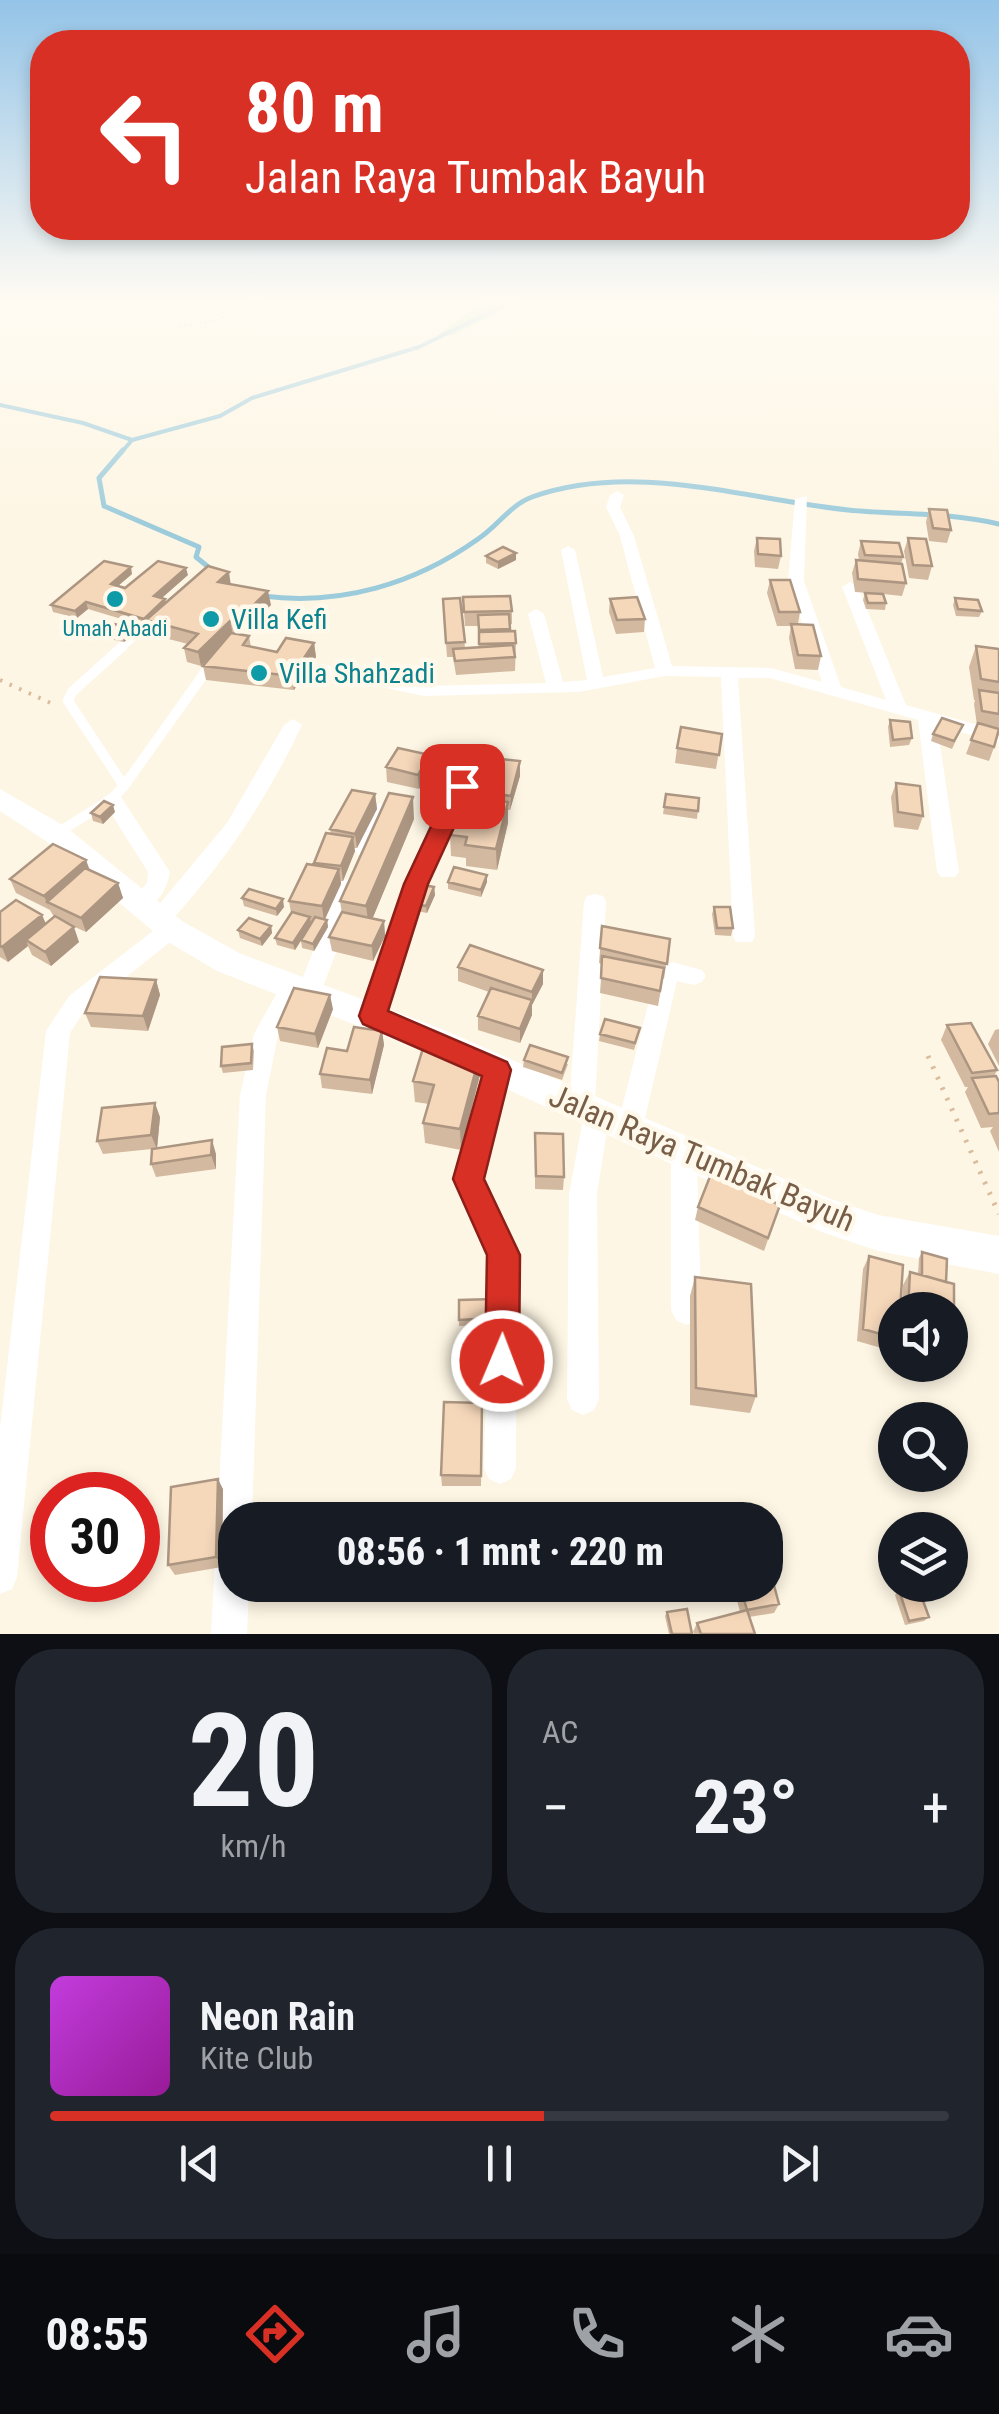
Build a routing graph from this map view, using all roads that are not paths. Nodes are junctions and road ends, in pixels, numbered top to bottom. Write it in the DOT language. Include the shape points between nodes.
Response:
graph roads {
  1 [pos="617,495"];
  2 [pos="802,500"];
  3 [pos="568,550"];
  4 [pos="850,588"];
  5 [pos="167,606"];
  6 [pos="536,614"];
  7 [pos="215,658"];
  8 [pos="326,670"];
  9 [pos="665,671"];
  10 [pos="728,673"];
  11 [pos="596,684"];
  12 [pos="556,688"];
  13 [pos="834,690"];
  14 [pos="898,706"];
  15 [pos="926,714"];
  16 [pos="294,726"];
  17 [pos="999,737"];
  18 [pos="462,786"];
  19 [pos="118,792"];
  20 [pos="0,798"];
  21 [pos="380,810"];
  22 [pos="56,834"];
  23 [pos="948,872"];
  24 [pos="595,902"];
  25 [pos="157,917"];
  26 [pos="744,936"];
  27 [pos="694,976"];
  28 [pos="301,989"];
  29 [pos="372,1016"];
  30 [pos="497,1070"];
  31 [pos="589,1108"];
  32 [pos="630,1126"];
  33 [pos="684,1154"];
  34 [pos="999,1255"];
  35 [pos="686,1310"];
  36 [pos="582,1399"];
  37 [pos="500,1468"];
  38 [pos="236,1502"];
  39 [pos="0,1577"];
  40 [pos="231,1602"];
  41 [pos="229,1634"];
  1 -- 9 [label="street" via="613,507"];
  2 -- 13 [label="street" via="796,582"];
  3 -- 11 [label="street"];
  4 -- 14 [label="street"];
  5 -- 19 [label="lane" via="68,702"];
  6 -- 12 [label="street"];
  7 -- 19 [label="lane"];
  8 -- 12 [label="street" via="424,691"];
  9 -- 10 [label="street"];
  9 -- 11 [label="street"];
  10 -- 13 [label="street" via="770,673"];
  10 -- 26 [label="street"];
  11 -- 12 [label="street"];
  13 -- 14 [label="street"];
  14 -- 15 [label="street"];
  15 -- 17 [label="street"];
  15 -- 23 [label="street"];
  16 -- 25 [label="street" via="218,848"];
  18 -- 29 [label="street" via="416,884"];
  19 -- 22 [label="lane"];
  19 -- 25 [label="street" via="159,872"];
  20 -- 22 [label="street, Jalan Raya Tumbak Bayuh"];
  21 -- 28 [label="street"];
  22 -- 25 [label="street, Jalan Raya Tumbak Bayuh"];
  24 -- 31 [label="street"];
  25 -- 28 [label="street, Jalan Raya Tumbak Bayuh" via="228,962"];
  25 -- 39 [label="street" via="58,1031"];
  27 -- 32 [label="street" via="667,974"];
  28 -- 29 [label="street, Jalan Raya Tumbak Bayuh"];
  28 -- 38 [label="street" via="266,1034 253,1095"];
  29 -- 30 [label="street, Jalan Raya Tumbak Bayuh"];
  30 -- 31 [label="street, Jalan Raya Tumbak Bayuh"];
  30 -- 37 [label="street" via="469,1179 504,1255"];
  31 -- 32 [label="street, Jalan Raya Tumbak Bayuh"];
  31 -- 36 [label="street"];
  32 -- 33 [label="street, Jalan Raya Tumbak Bayuh"];
  33 -- 34 [label="street, Jalan Raya Tumbak Bayuh" via="878,1233"];
  33 -- 35 [label="street"];
  40 -- 41 [label="street"];
}
